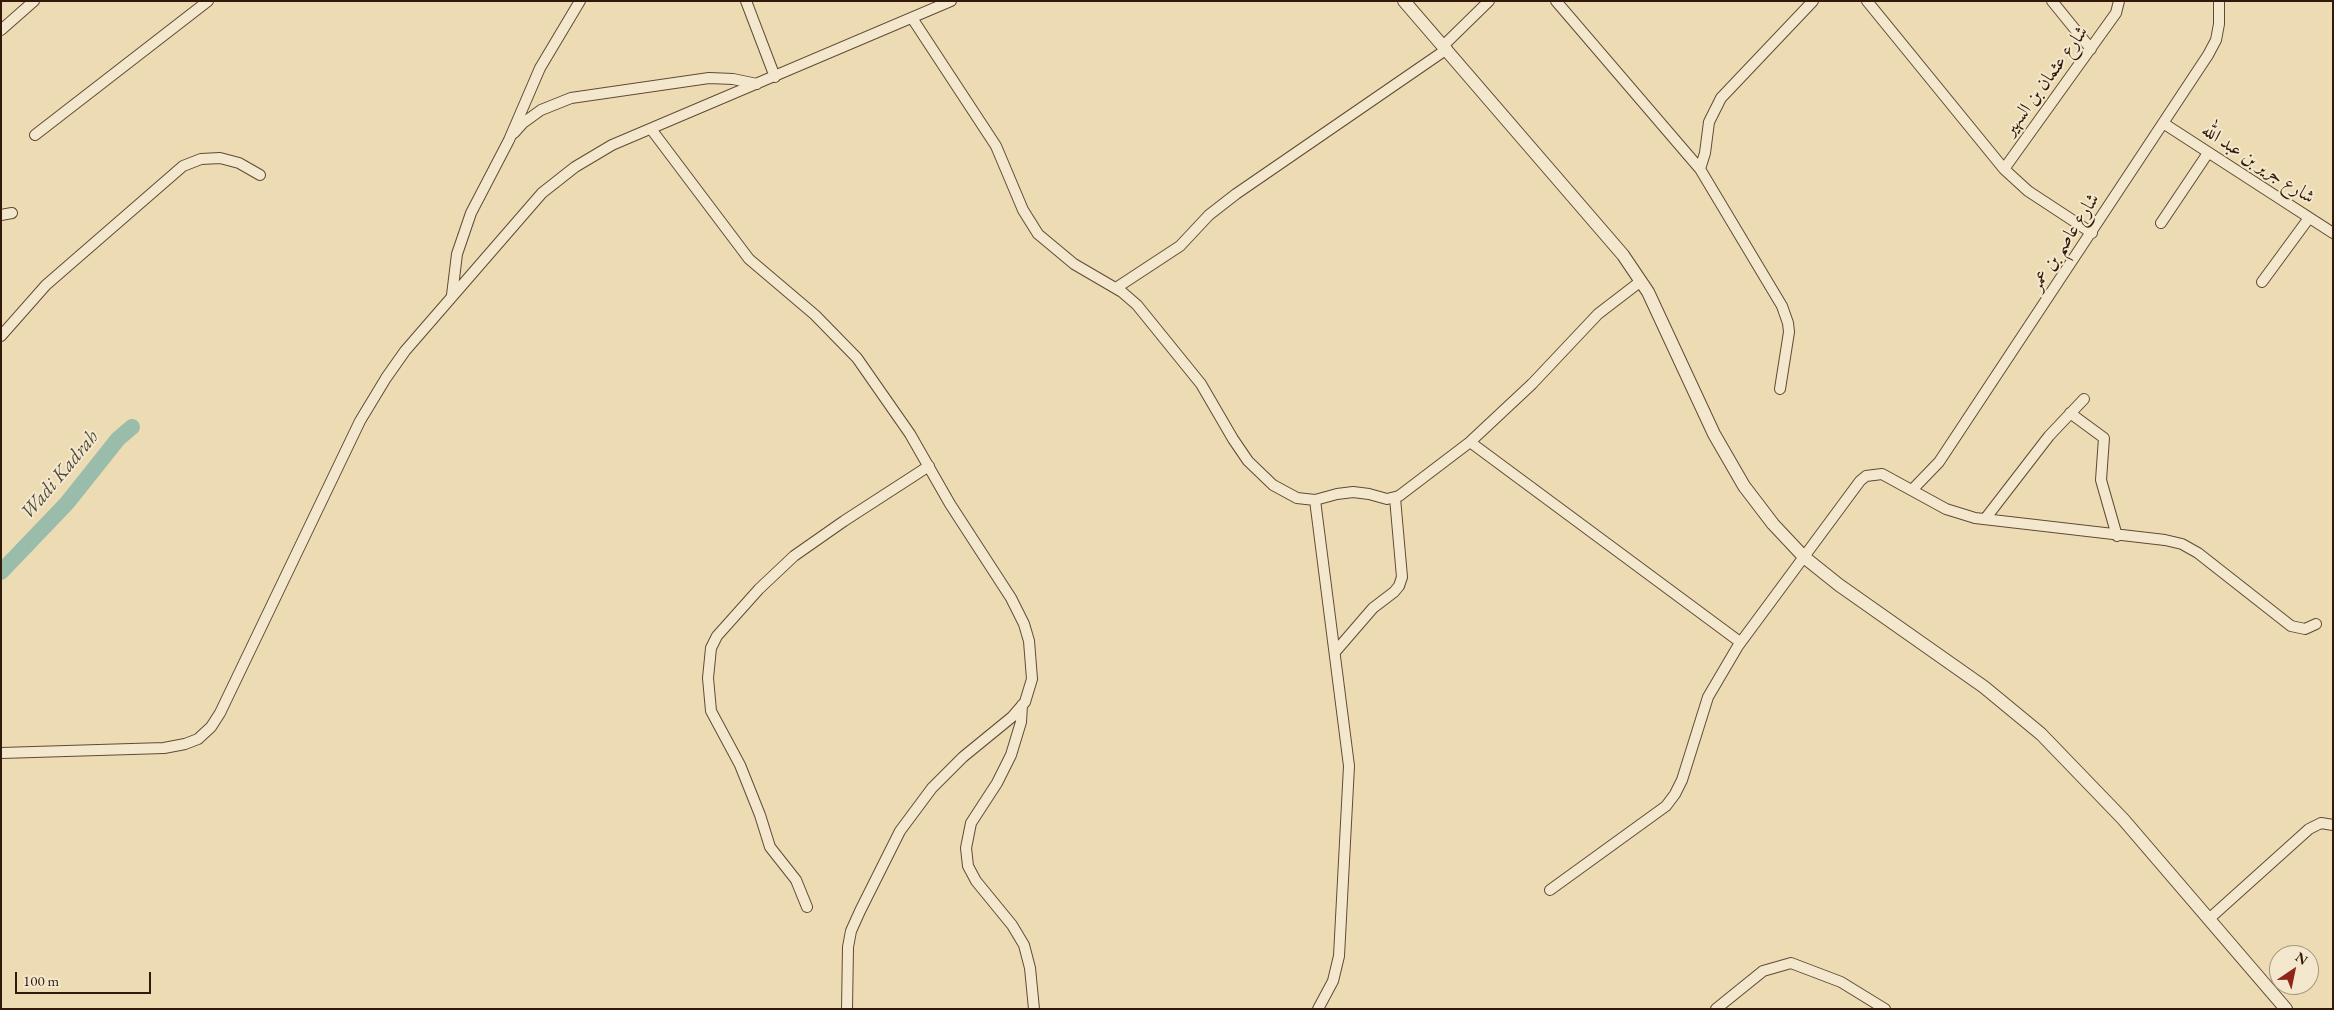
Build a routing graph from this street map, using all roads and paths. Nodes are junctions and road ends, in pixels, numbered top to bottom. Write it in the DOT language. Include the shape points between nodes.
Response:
graph roads {
  1 [pos="34,1"];
  2 [pos="208,1"];
  3 [pos="580,1"];
  4 [pos="746,1"];
  5 [pos="951,1"];
  6 [pos="1404,1"];
  7 [pos="1489,1"];
  8 [pos="1556,1"];
  9 [pos="1813,1"];
  10 [pos="1867,1"];
  11 [pos="2052,1"];
  12 [pos="2119,1"];
  13 [pos="2219,1"];
  14 [pos="912,18"];
  15 [pos="1,30"];
  16 [pos="1445,47"];
  17 [pos="2091,49"];
  18 [pos="775,77"];
  19 [pos="758,84"];
  20 [pos="2164,123"];
  21 [pos="651,129"];
  22 [pos="35,135"];
  23 [pos="509,140"];
  24 [pos="2208,152"];
  25 [pos="1700,169"];
  26 [pos="2004,169"];
  27 [pos="260,176"];
  28 [pos="2309,218"];
  29 [pos="2161,223"];
  30 [pos="2092,232"];
  31 [pos="2333,233"];
  32 [pos="1641,282"];
  33 [pos="2262,282"];
  34 [pos="1116,288"];
  35 [pos="452,295"];
  36 [pos="1,336"];
  37 [pos="1780,389"];
  38 [pos="2084,398"];
  39 [pos="2070,413"];
  40 [pos="1470,442"];
  41 [pos="929,466"];
  42 [pos="1912,490"];
  43 [pos="1395,498"];
  44 [pos="1315,500"];
  45 [pos="1986,519"];
  46 [pos="2116,536"];
  47 [pos="1804,557"];
  48 [pos="2316,624"];
  49 [pos="1740,642"];
  50 [pos="1335,652"];
  51 [pos="1022,705"];
  52 [pos="1,753"];
  53 [pos="2333,825"];
  54 [pos="1550,890"];
  55 [pos="807,906"];
  56 [pos="2210,918"];
  57 [pos="847,1009"];
  58 [pos="1034,1009"];
  59 [pos="1318,1009"];
  60 [pos="1716,1009"];
  61 [pos="1885,1009"];
  62 [pos="2286,1009"];
  1 -- 15 [label="street"];
  2 -- 22 [label="street"];
  3 -- 23 [label="street" via="540,68"];
  4 -- 18 [label="street"];
  5 -- 14 [label="street"];
  6 -- 16 [label="street"];
  7 -- 16 [label="street"];
  8 -- 25 [label="street"];
  9 -- 25 [label="street" via="1718,102 1709,122"];
  10 -- 26 [label="street"];
  11 -- 17 [label="street"];
  12 -- 17 [label="street, شارع عثمان بن السهير" via="2116,13"];
  13 -- 20 [label="street, شارع عاصم بن عمر" via="2216,40"];
  14 -- 18 [label="street"];
  14 -- 34 [label="street" via="996,146 1023,210 1038,234 1074,264"];
  16 -- 32 [label="street" via="1624,255"];
  16 -- 34 [label="street" via="1236,194 1209,215 1180,246"];
  17 -- 26 [label="street, شارع عثمان بن السهير"];
  18 -- 19 [label="street"];
  19 -- 21 [label="street"];
  19 -- 23 [label="street" via="709,78 571,98 551,104 531,116"];
  20 -- 24 [label="street, شارع جرير بن عبد الله"];
  20 -- 30 [label="street, شارع عاصم بن عمر"];
  21 -- 35 [label="street" via="576,167 542,193"];
  21 -- 41 [label="street" via="749,259 810,310 850,349 897,414"];
  23 -- 35 [label="street" via="463,233"];
  24 -- 28 [label="street, شارع جرير بن عبد الله"];
  24 -- 29 [label="street"];
  25 -- 37 [label="street" via="1786,313 1789,332"];
  26 -- 30 [label="street" via="2028,190"];
  27 -- 36 [label="street" via="239,163 220,158 201,159 183,166 46,285"];
  28 -- 31 [label="street, شارع جرير بن عبد الله"];
  28 -- 33 [label="street"];
  30 -- 42 [label="street, شارع عاصم بن عمر" via="1939,462"];
  32 -- 40 [label="street" via="1598,314 1532,384"];
  32 -- 47 [label="street" via="1687,372 1714,434 1744,486"];
  34 -- 44 [label="street" via="1137,305 1192,371 1233,439 1259,473 1287,495"];
  35 -- 52 [label="street" via="405,351 368,406 223,707 207,732 192,742 164,748"];
  38 -- 39 [label="street"];
  39 -- 45 [label="street"];
  39 -- 46 [label="street" via="2104,438 2101,480"];
  40 -- 43 [label="street"];
  40 -- 49 [label="street"];
  41 -- 51 [label="street" via="1024,624 1032,668 1030,690"];
  41 -- 55 [label="street" via="794,556 759,589 717,636 711,648 708,678 712,711 740,765 770,847 796,880"];
  42 -- 45 [label="street" via="1955,513"];
  42 -- 47 [label="street" via="1882,474 1866,476"];
  43 -- 44 [label="street" via="1352,492"];
  43 -- 50 [label="street" via="1402,577 1399,586 1373,608"];
  44 -- 50 [label="street"];
  45 -- 46 [label="street"];
  46 -- 48 [label="street" via="2182,544 2198,552 2291,626 2305,629"];
  47 -- 49 [label="street"];
  47 -- 56 [label="street" via="1984,687 2041,734 2123,819"];
  49 -- 54 [label="street" via="1708,697 1682,780 1666,806"];
  50 -- 59 [label="street" via="1348,751 1348,781 1339,956 1333,981"];
  51 -- 57 [label="street" via="939,780 900,831 850,936"];
  51 -- 58 [label="street" via="1021,722 1011,755 971,823 966,848 968,866 976,881 1024,945"];
  53 -- 56 [label="street" via="2321,823 2308,829"];
  56 -- 62 [label="street"];
  60 -- 61 [label="street" via="1763,971 1791,963 1841,982"];
}
